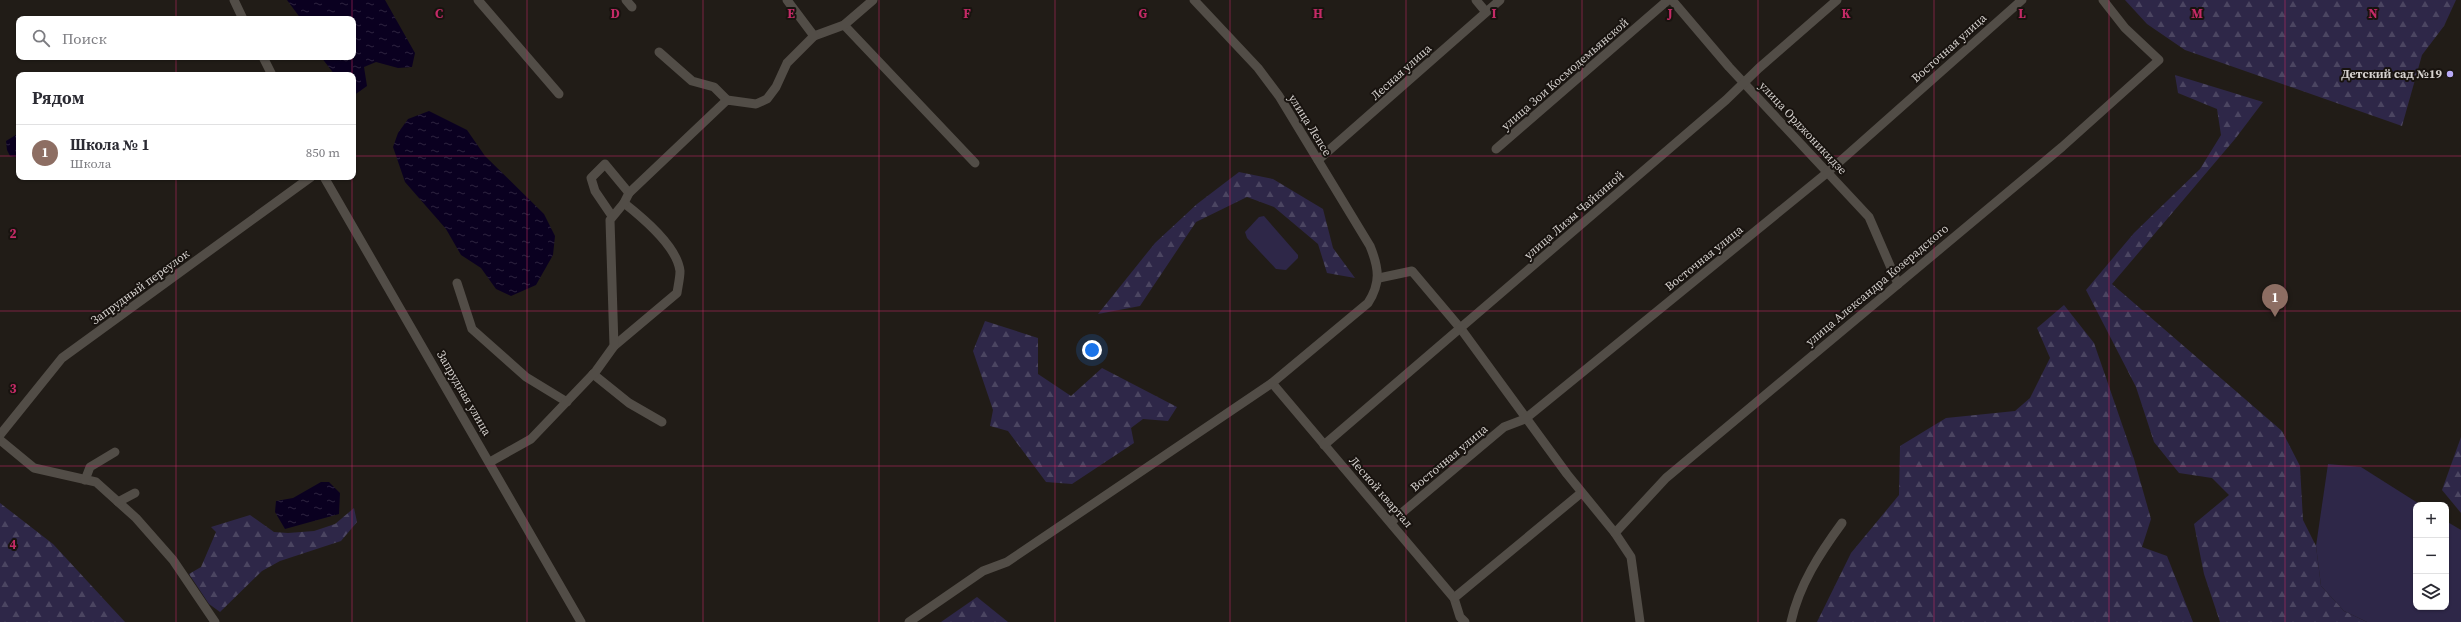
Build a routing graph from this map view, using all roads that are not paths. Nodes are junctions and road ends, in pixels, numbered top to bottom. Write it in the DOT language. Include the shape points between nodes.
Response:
graph roads {
  1 [pos="234,0"];
  2 [pos="478,0"];
  3 [pos="873,0"];
  4 [pos="1194,0"];
  5 [pos="1476,0"];
  6 [pos="1500,0"];
  7 [pos="1668,0"];
  8 [pos="1672,0"];
  9 [pos="1837,0"];
  10 [pos="2022,0"];
  11 [pos="2103,0"];
  12 [pos="790,3"];
  13 [pos="1486,12"];
  14 [pos="242,16"];
  15 [pos="844,24"];
  16 [pos="814,36"];
  17 [pos="659,52"];
  18 [pos="264,60"];
  19 [pos="270,72"];
  20 [pos="1744,82"];
  21 [pos="559,94"];
  22 [pos="726,100"];
  23 [pos="1496,149"];
  24 [pos="1318,160"];
  25 [pos="975,163"];
  26 [pos="1828,172"];
  27 [pos="307,180"];
  28 [pos="326,180"];
  29 [pos="629,193"];
  30 [pos="624,203"];
  31 [pos="612,216"];
  32 [pos="1379,278"];
  33 [pos="457,283"];
  34 [pos="1898,284"];
  35 [pos="1460,328"];
  36 [pos="614,346"];
  37 [pos="593,374"];
  38 [pos="1272,383"];
  39 [pos="567,402"];
  40 [pos="1525,419"];
  41 [pos="662,422"];
  42 [pos="0,434"];
  43 [pos="0,440"];
  44 [pos="1324,445"];
  45 [pos="115,452"];
  46 [pos="490,462"];
  47 [pos="85,480"];
  48 [pos="135,493"];
  49 [pos="1581,493"];
  50 [pos="118,502"];
  51 [pos="1391,522"];
  52 [pos="1842,523"];
  53 [pos="1615,533"];
  54 [pos="1454,598"];
  55 [pos="215,622"];
  56 [pos="581,622"];
  57 [pos="908,622"];
  58 [pos="1465,622"];
  59 [pos="1640,622"];
  60 [pos="1792,622"];
  1 -- 14 [label="street"];
  2 -- 21 [label="street"];
  3 -- 15 [label="street"];
  4 -- 24 [label="street, улица Лепсе" via="1258,68 1279,96"];
  5 -- 13 [label="street"];
  6 -- 13 [label="street, Лесная улица"];
  7 -- 23 [label="street, улица Зои Космодемьянской"];
  8 -- 20 [label="street, улица Орджоникидзе"];
  9 -- 20 [label="street, улица Лизы Чайкиной"];
  10 -- 26 [label="street, Восточная улица"];
  11 -- 34 [label="street, улица Александра Козерадского" via="2125,28 2159,60 2062,147"];
  12 -- 16 [label="street"];
  13 -- 24 [label="street, Лесная улица"];
  15 -- 16 [label="street"];
  15 -- 25 [label="street"];
  16 -- 22 [label="street" via="787,62 776,87 767,99 756,104"];
  17 -- 22 [label="street" via="692,81 714,87"];
  18 -- 19 [label="street"];
  20 -- 26 [label="street, улица Орджоникидзе"];
  20 -- 35 [label="street, улица Лизы Чайкиной"];
  22 -- 29 [label="street"];
  24 -- 32 [label="street, улица Лепсе" via="1370,246"];
  26 -- 34 [label="street, улица Орджоникидзе" via="1869,217"];
  26 -- 40 [label="street, Восточная улица"];
  27 -- 42 [label="street, Запрудный переулок" via="62,358"];
  28 -- 46 [label="street, Запрудная улица"];
  29 -- 30 [label="street"];
  29 -- 31 [label="street" via="605,164 591,178 594,190"];
  30 -- 31 [label="street"];
  30 -- 36 [label="street" via="648,223 668,245 680,271 677,293"];
  31 -- 36 [label="street" via="610,220"];
  32 -- 35 [label="street" via="1412,271"];
  32 -- 38 [label="street" via="1375,294 1368,303"];
  33 -- 39 [label="street" via="472,329 526,377"];
  34 -- 53 [label="street, улица Александра Козерадского" via="1666,478"];
  35 -- 40 [label="street"];
  35 -- 44 [label="street, улица Лизы Чайкиной"];
  36 -- 37 [label="street"];
  37 -- 39 [label="street"];
  37 -- 41 [label="street" via="630,403"];
  38 -- 44 [label="street, Лесной квартал"];
  38 -- 57 [label="street" via="1007,562 983,571"];
  39 -- 46 [label="street" via="531,439"];
  40 -- 49 [label="street"];
  40 -- 51 [label="street, Восточная улица" via="1504,427"];
  43 -- 47 [label="street" via="34,468"];
  44 -- 51 [label="street, Лесной квартал"];
  45 -- 47 [label="street" via="90,467"];
  46 -- 56 [label="street, Запрудная улица"];
  47 -- 50 [label="street" via="96,482"];
  48 -- 50 [label="street"];
  49 -- 53 [label="street"];
  49 -- 54 [label="street"];
  50 -- 55 [label="street" via="136,518 173,560"];
  51 -- 54 [label="street, Лесной квартал"];
  52 -- 60 [label="street" via="1817,558 1794,611"];
  53 -- 59 [label="street" via="1631,557"];
  54 -- 58 [label="street, Лесной квартал" via="1460,617"];
}
